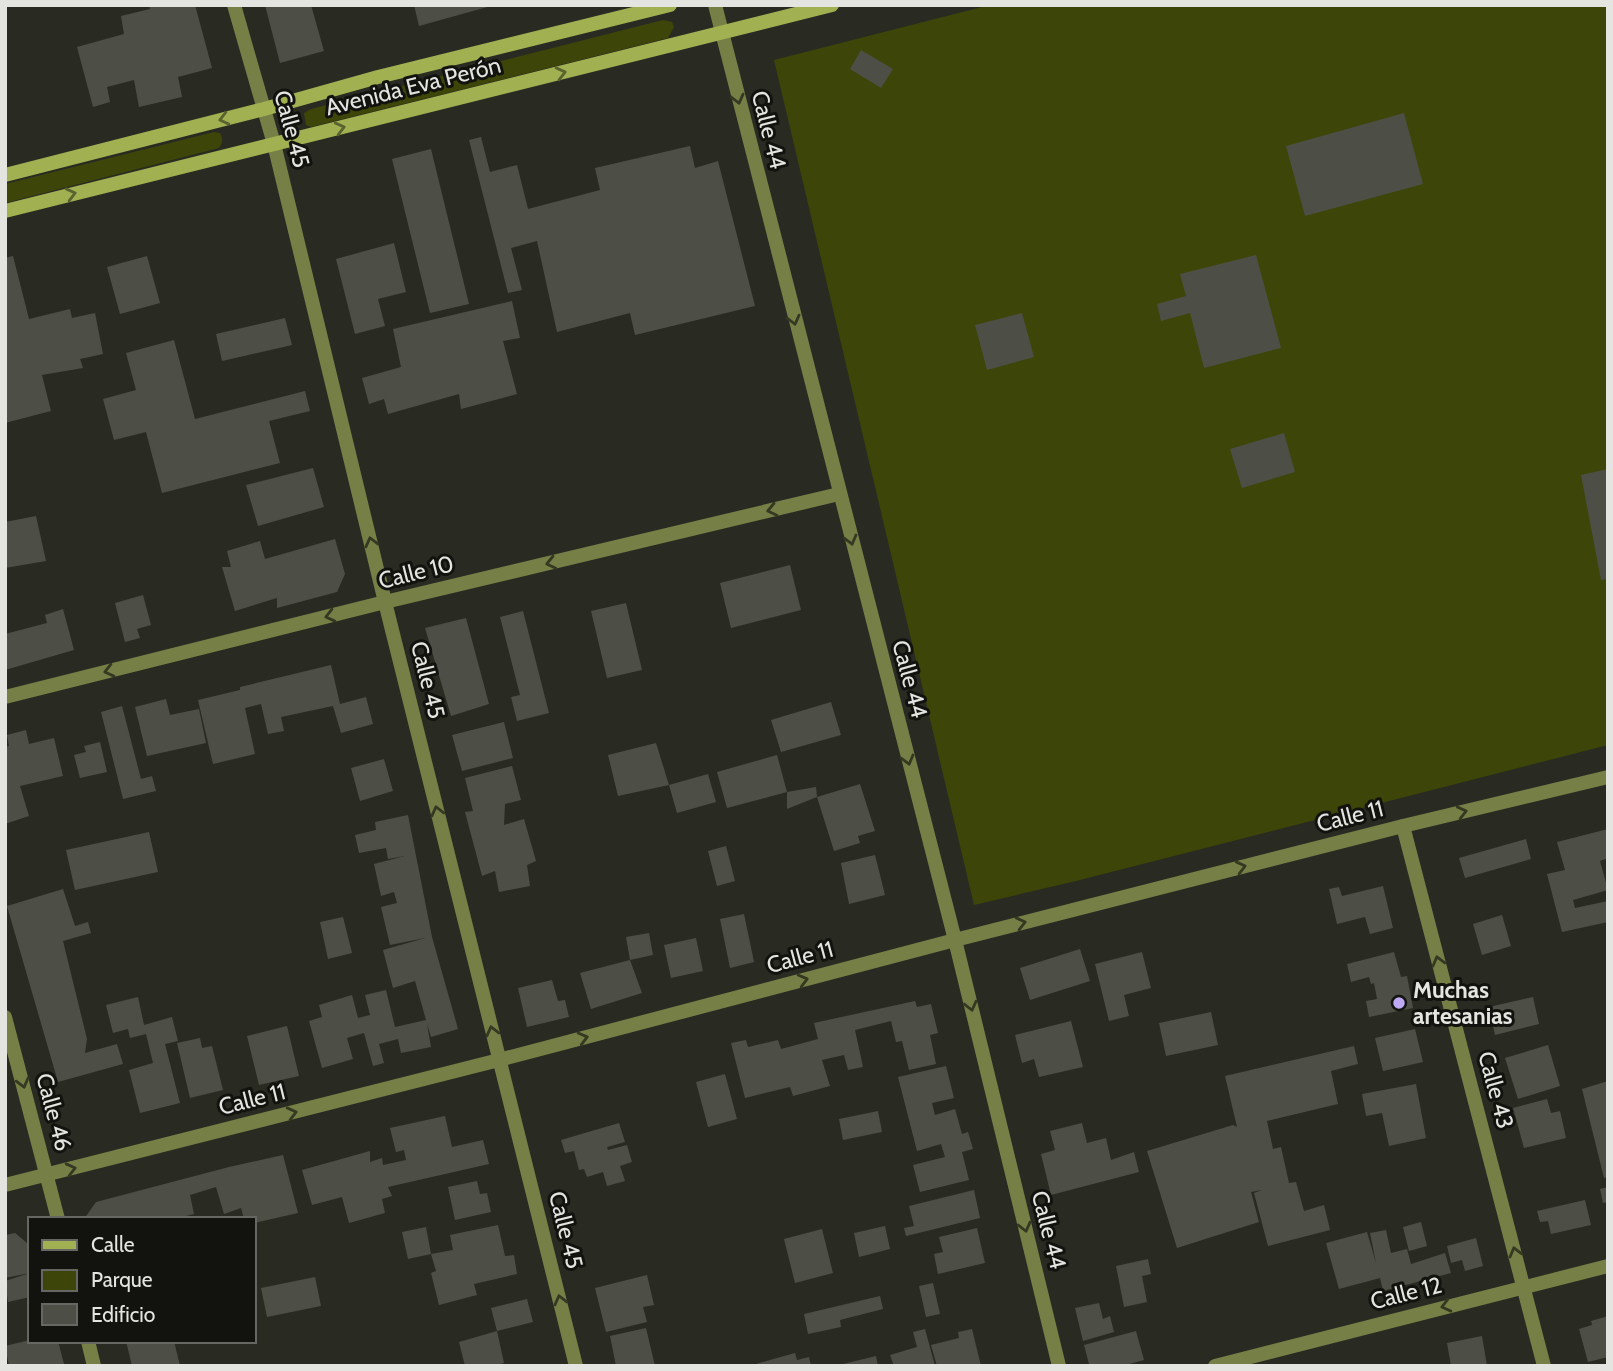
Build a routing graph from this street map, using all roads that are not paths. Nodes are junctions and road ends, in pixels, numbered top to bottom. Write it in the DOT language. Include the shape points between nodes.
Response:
graph roads {
  1 [pos="234,5"];
  2 [pos="670,5"];
  3 [pos="715,5"];
  4 [pos="832,5"];
  5 [pos="721,33"];
  6 [pos="264,109"];
  7 [pos="274,144"];
  8 [pos="5,175"];
  9 [pos="5,211"];
  10 [pos="839,494"];
  11 [pos="385,602"];
  12 [pos="5,697"];
  13 [pos="1608,777"];
  14 [pos="1403,826"];
  15 [pos="955,940"];
  16 [pos="5,1017"];
  17 [pos="499,1060"];
  18 [pos="47,1175"];
  19 [pos="5,1185"];
  20 [pos="58,1217"];
  21 [pos="1608,1266"];
  22 [pos="1524,1287"];
  23 [pos="88,1343"];
  24 [pos="94,1366"];
  25 [pos="576,1366"];
  26 [pos="1059,1366"];
  27 [pos="1215,1366"];
  28 [pos="1544,1366"];
  1 -- 6 [label="street, Calle 45"];
  2 -- 6 [label="main road, Avenida Eva Perón" via="378,76"];
  3 -- 5 [label="street, Calle 44"];
  4 -- 5 [label="main road, Avenida Eva Perón"];
  7 -- 5 [label="main road, Avenida Eva Perón, one-way"];
  5 -- 10 [label="street, Calle 44, one-way"];
  6 -- 7 [label="street, Calle 45"];
  6 -- 8 [label="main road, Avenida Eva Perón, one-way"];
  9 -- 7 [label="main road, Avenida Eva Perón, one-way"];
  11 -- 7 [label="street, Calle 45, one-way"];
  10 -- 11 [label="street, Calle 10, one-way"];
  10 -- 15 [label="street, Calle 44, one-way"];
  11 -- 12 [label="street, Calle 10, one-way"];
  17 -- 11 [label="street, Calle 45, one-way"];
  14 -- 13 [label="street, Calle 11, one-way"];
  15 -- 14 [label="street, Calle 11, one-way"];
  22 -- 14 [label="street, Calle 43, one-way"];
  17 -- 15 [label="street, Calle 11, one-way"];
  15 -- 26 [label="street, Calle 44, one-way"];
  16 -- 18 [label="street, Calle 46, one-way"];
  18 -- 17 [label="street, Calle 11, one-way"];
  25 -- 17 [label="street, Calle 45, one-way"];
  18 -- 19 [label="street, Calle 11"];
  18 -- 20 [label="street, Calle 46"];
  21 -- 22 [label="street, Calle 12"];
  22 -- 27 [label="street, Calle 12, one-way"];
  22 -- 28 [label="street, Calle 43"];
  23 -- 24 [label="street"];
}
